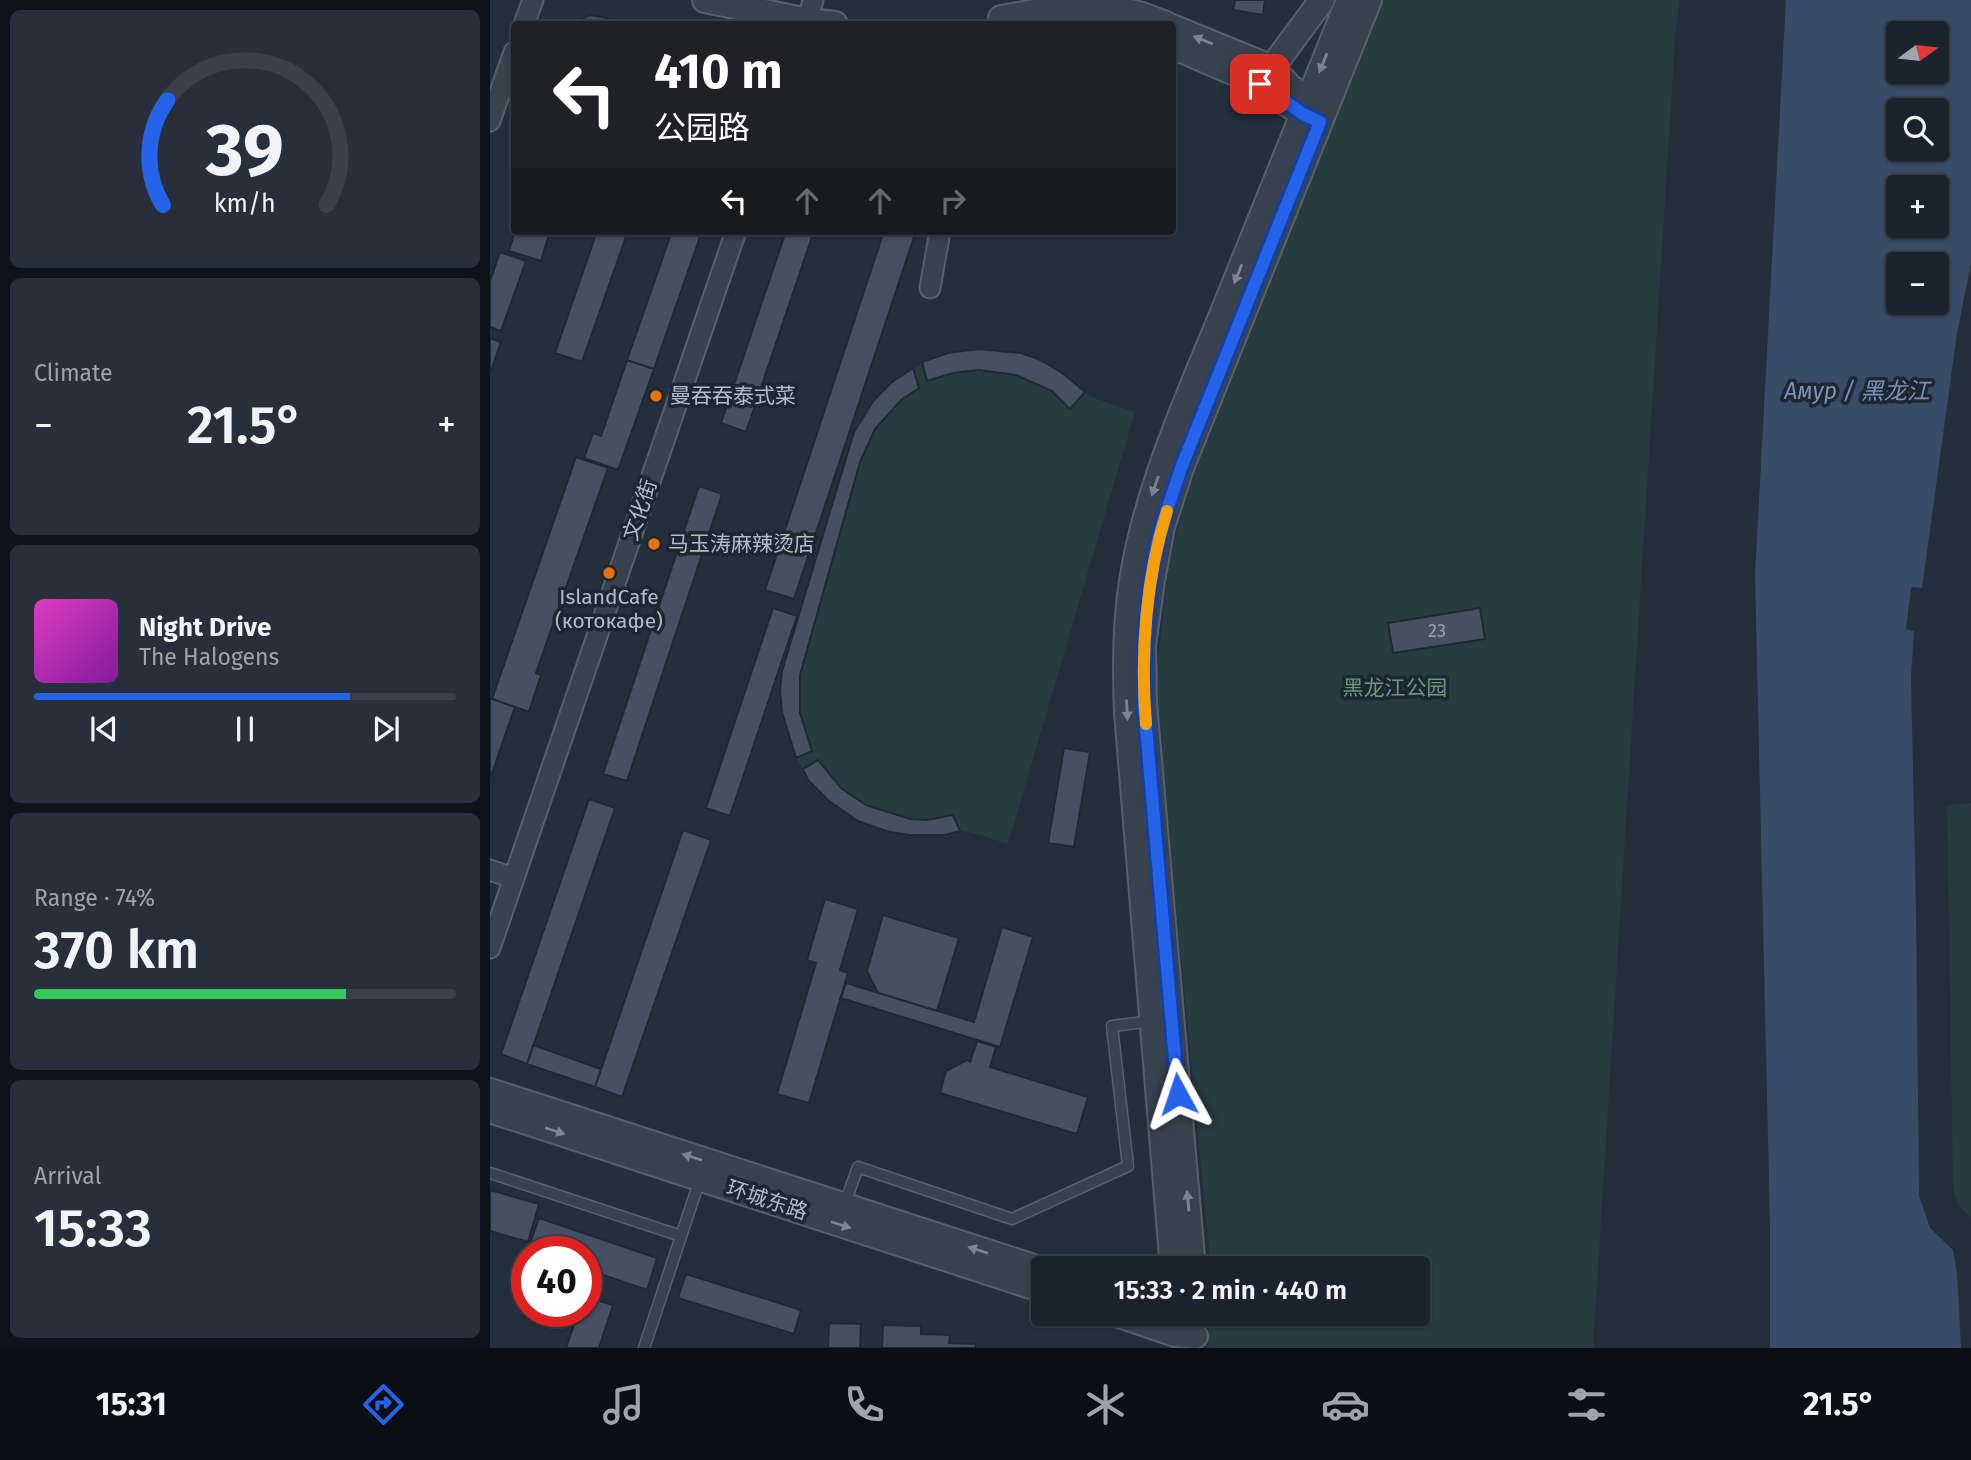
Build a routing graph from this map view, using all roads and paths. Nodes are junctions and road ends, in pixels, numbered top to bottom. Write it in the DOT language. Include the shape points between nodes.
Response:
graph roads {
  1 [pos="533,0"];
  2 [pos="705,0"];
  3 [pos="1322,0"];
  4 [pos="1349,0"];
  5 [pos="1369,0"];
  6 [pos="1103,14"];
  7 [pos="809,15"];
  8 [pos="525,21"];
  9 [pos="826,21"];
  10 [pos="1067,21"];
  11 [pos="1158,21"];
  12 [pos="1176,29"];
  13 [pos="1176,47"];
  14 [pos="511,61"];
  15 [pos="1266,76"];
  16 [pos="1314,110"];
  17 [pos="490,121"];
  18 [pos="735,235"];
  19 [pos="939,235"];
  20 [pos="930,288"];
  21 [pos="490,870"];
  22 [pos="513,878"];
  23 [pos="490,948"];
  24 [pos="1153,1021"];
  25 [pos="490,1091"];
  26 [pos="490,1110"];
  27 [pos="490,1173"];
  28 [pos="700,1178"];
  29 [pos="843,1206"];
  30 [pos="681,1237"];
  31 [pos="1172,1256"];
  32 [pos="1192,1256"];
  33 [pos="1031,1266"];
  34 [pos="1031,1286"];
  35 [pos="1162,1326"];
  36 [pos="1185,1332"];
  37 [pos="644,1348"];
  1 -- 8 [label="street"];
  2 -- 7 [label="street"];
  3 -- 15 [label="street"];
  4 -- 16 [label="street, one-way"];
  5 -- 16 [label="street"];
  6 -- 10 [label="street"];
  6 -- 11 [label="street" via="1142,15"];
  7 -- 9 [label="street"];
  15 -- 12 [label="street, one-way"];
  13 -- 15 [label="street"];
  14 -- 17 [label="street"];
  15 -- 16 [label="street" via="1291,88"];
  16 -- 24 [label="street, one-way" via="1188,398 1152,495 1133,576 1125,652 1127,712"];
  32 -- 16 [label="street, one-way" via="1157,874 1143,645 1162,527"];
  18 -- 22 [label="street, 文化街"];
  19 -- 20 [label="street"];
  21 -- 22 [label="street"];
  22 -- 23 [label="street, 文化街"];
  24 -- 29 [label="lane" via="1112,1026 1128,1166 1012,1219 858,1167"];
  24 -- 31 [label="street"];
  29 -- 25 [label="street, 环城东路, one-way"];
  26 -- 28 [label="street, 环城东路, one-way"];
  27 -- 30 [label="lane"];
  28 -- 30 [label="lane"];
  28 -- 34 [label="street, 环城东路, one-way"];
  33 -- 29 [label="street, 环城东路, one-way"];
  30 -- 37 [label="lane"];
  35 -- 36 [label="street"];
}
